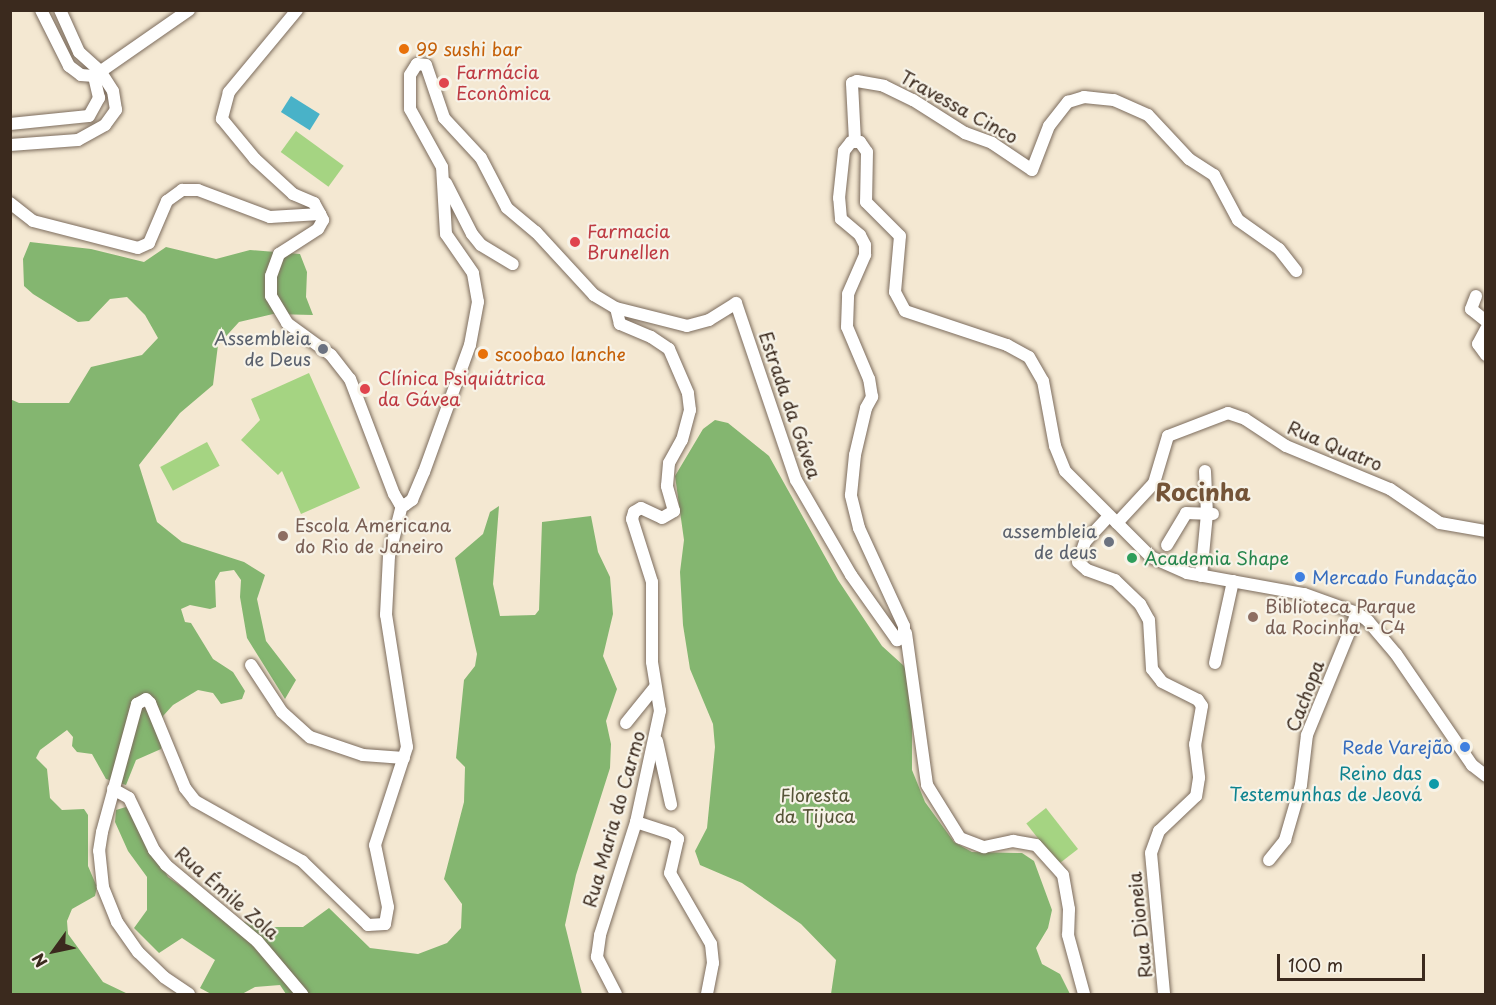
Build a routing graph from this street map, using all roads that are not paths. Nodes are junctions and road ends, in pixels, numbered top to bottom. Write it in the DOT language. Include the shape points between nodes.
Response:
graph roads {
  1 [pos="41,10"];
  2 [pos="60,10"];
  3 [pos="189,10"];
  4 [pos="297,10"];
  5 [pos="97,74"];
  6 [pos="10,124"];
  7 [pos="855,141"];
  8 [pos="10,144"];
  9 [pos="446,183"];
  10 [pos="10,203"];
  11 [pos="320,214"];
  12 [pos="513,264"];
  13 [pos="1296,271"];
  14 [pos="1476,296"];
  15 [pos="616,308"];
  16 [pos="1485,321"];
  17 [pos="1485,329"];
  18 [pos="1485,355"];
  19 [pos="1205,471"];
  20 [pos="402,505"];
  21 [pos="1210,514"];
  22 [pos="1113,520"];
  23 [pos="1485,531"];
  24 [pos="1167,545"];
  25 [pos="1201,576"];
  26 [pos="1233,580"];
  27 [pos="1357,613"];
  28 [pos="906,633"];
  29 [pos="1215,663"];
  30 [pos="251,665"];
  31 [pos="655,687"];
  32 [pos="626,723"];
  33 [pos="657,738"];
  34 [pos="404,758"];
  35 [pos="1485,776"];
  36 [pos="113,789"];
  37 [pos="671,804"];
  38 [pos="636,822"];
  39 [pos="1269,860"];
  40 [pos="189,994"];
  41 [pos="302,994"];
  42 [pos="616,994"];
  43 [pos="707,994"];
  44 [pos="1084,994"];
  45 [pos="1164,994"];
  1 -- 5 [label="street" via="69,66 81,75"];
  2 -- 5 [label="street" via="79,51"];
  3 -- 5 [label="street"];
  4 -- 11 [label="street" via="229,92 222,119 255,159 292,194 314,203"];
  5 -- 6 [label="street" via="99,98 89,116"];
  5 -- 8 [label="street" via="116,102 116,110 105,125 78,140"];
  7 -- 13 [label="street, Travessa Cinco" via="852,83 866,81 913,100 1032,170 1048,126 1068,102 1093,97 1122,103 1148,115 1186,157 1214,175 1238,220 1279,249"];
  7 -- 22 [label="street" via="867,152 866,202 900,236 895,292 901,306 917,318 943,322 1029,357 1043,381 1060,462"];
  7 -- 28 [label="street, Estrada da Gávea" via="847,145 841,164 839,210 843,223 860,235 865,245 865,255 848,294 847,327 869,379 872,397 855,455 851,495 859,528"];
  9 -- 12 [label="street" via="481,245"];
  9 -- 15 [label="street, Estrada da Gávea" via="439,158 410,109 410,75 417,64 429,70 444,118 481,158 507,208 553,249 586,287"];
  9 -- 20 [label="street, Estrada da Gávea" via="446,234 476,283 476,320 424,472 412,500"];
  10 -- 11 [label="street" via="33,221 138,248 149,243 167,201 182,190 198,190 270,217"];
  11 -- 20 [label="street" via="323,220 318,229 279,254 271,276 271,296 286,323 331,355 350,379 394,494"];
  14 -- 16 [label="street" via="1471,309"];
  15 -- 28 [label="street, Estrada da Gávea" via="687,326 709,321 736,303 780,441 808,505 885,628 897,640"];
  15 -- 31 [label="street, Rua Maria do Carmo" via="616,317 623,326 651,337 669,350 690,402 682,440 669,463 667,486 674,511 662,518 641,507 632,519 652,582"];
  17 -- 18 [label="street" via="1478,344"];
  19 -- 21 [label="street"];
  20 -- 34 [label="street" via="389,556 386,615 407,732"];
  21 -- 24 [label="street" via="1186,513"];
  21 -- 25 [label="street"];
  22 -- 23 [label="street, Rua Quatro" via="1154,483 1168,436 1228,413 1245,418 1286,446 1390,489 1440,523"];
  22 -- 25 [label="street" via="1167,566"];
  22 -- 45 [label="street, Rua Dioneia" via="1085,542 1078,562 1087,570 1114,580 1140,604 1149,620 1152,669 1162,682 1198,700 1202,706 1195,744 1199,778 1196,796 1159,831 1151,853"];
  25 -- 26 [label="street"];
  26 -- 27 [label="street" via="1304,594"];
  26 -- 29 [label="street"];
  27 -- 35 [label="street" via="1390,647 1447,730"];
  27 -- 39 [label="street, Cachopa" via="1307,735 1301,785 1287,834"];
  28 -- 44 [label="street" via="927,785 960,838 984,847 1013,841 1036,845 1063,875 1069,909 1068,935"];
  30 -- 34 [label="street" via="282,712 310,737 363,754"];
  31 -- 32 [label="street"];
  31 -- 33 [label="street, Rua Maria do Carmo" via="660,711"];
  33 -- 37 [label="street"];
  33 -- 38 [label="street, Rua Maria do Carmo"];
  34 -- 36 [label="street" via="375,845 388,907 385,924 368,925 302,861 195,801 185,788 159,721 146,699 134,712"];
  36 -- 40 [label="street" via="99,851 108,903 144,959"];
  36 -- 41 [label="street, Rua Émile Zola" via="129,798 165,865 257,940"];
  38 -- 42 [label="street, Rua Maria do Carmo" via="606,915 597,957"];
  38 -- 43 [label="street" via="678,839 670,873 711,944 713,963"];
}
